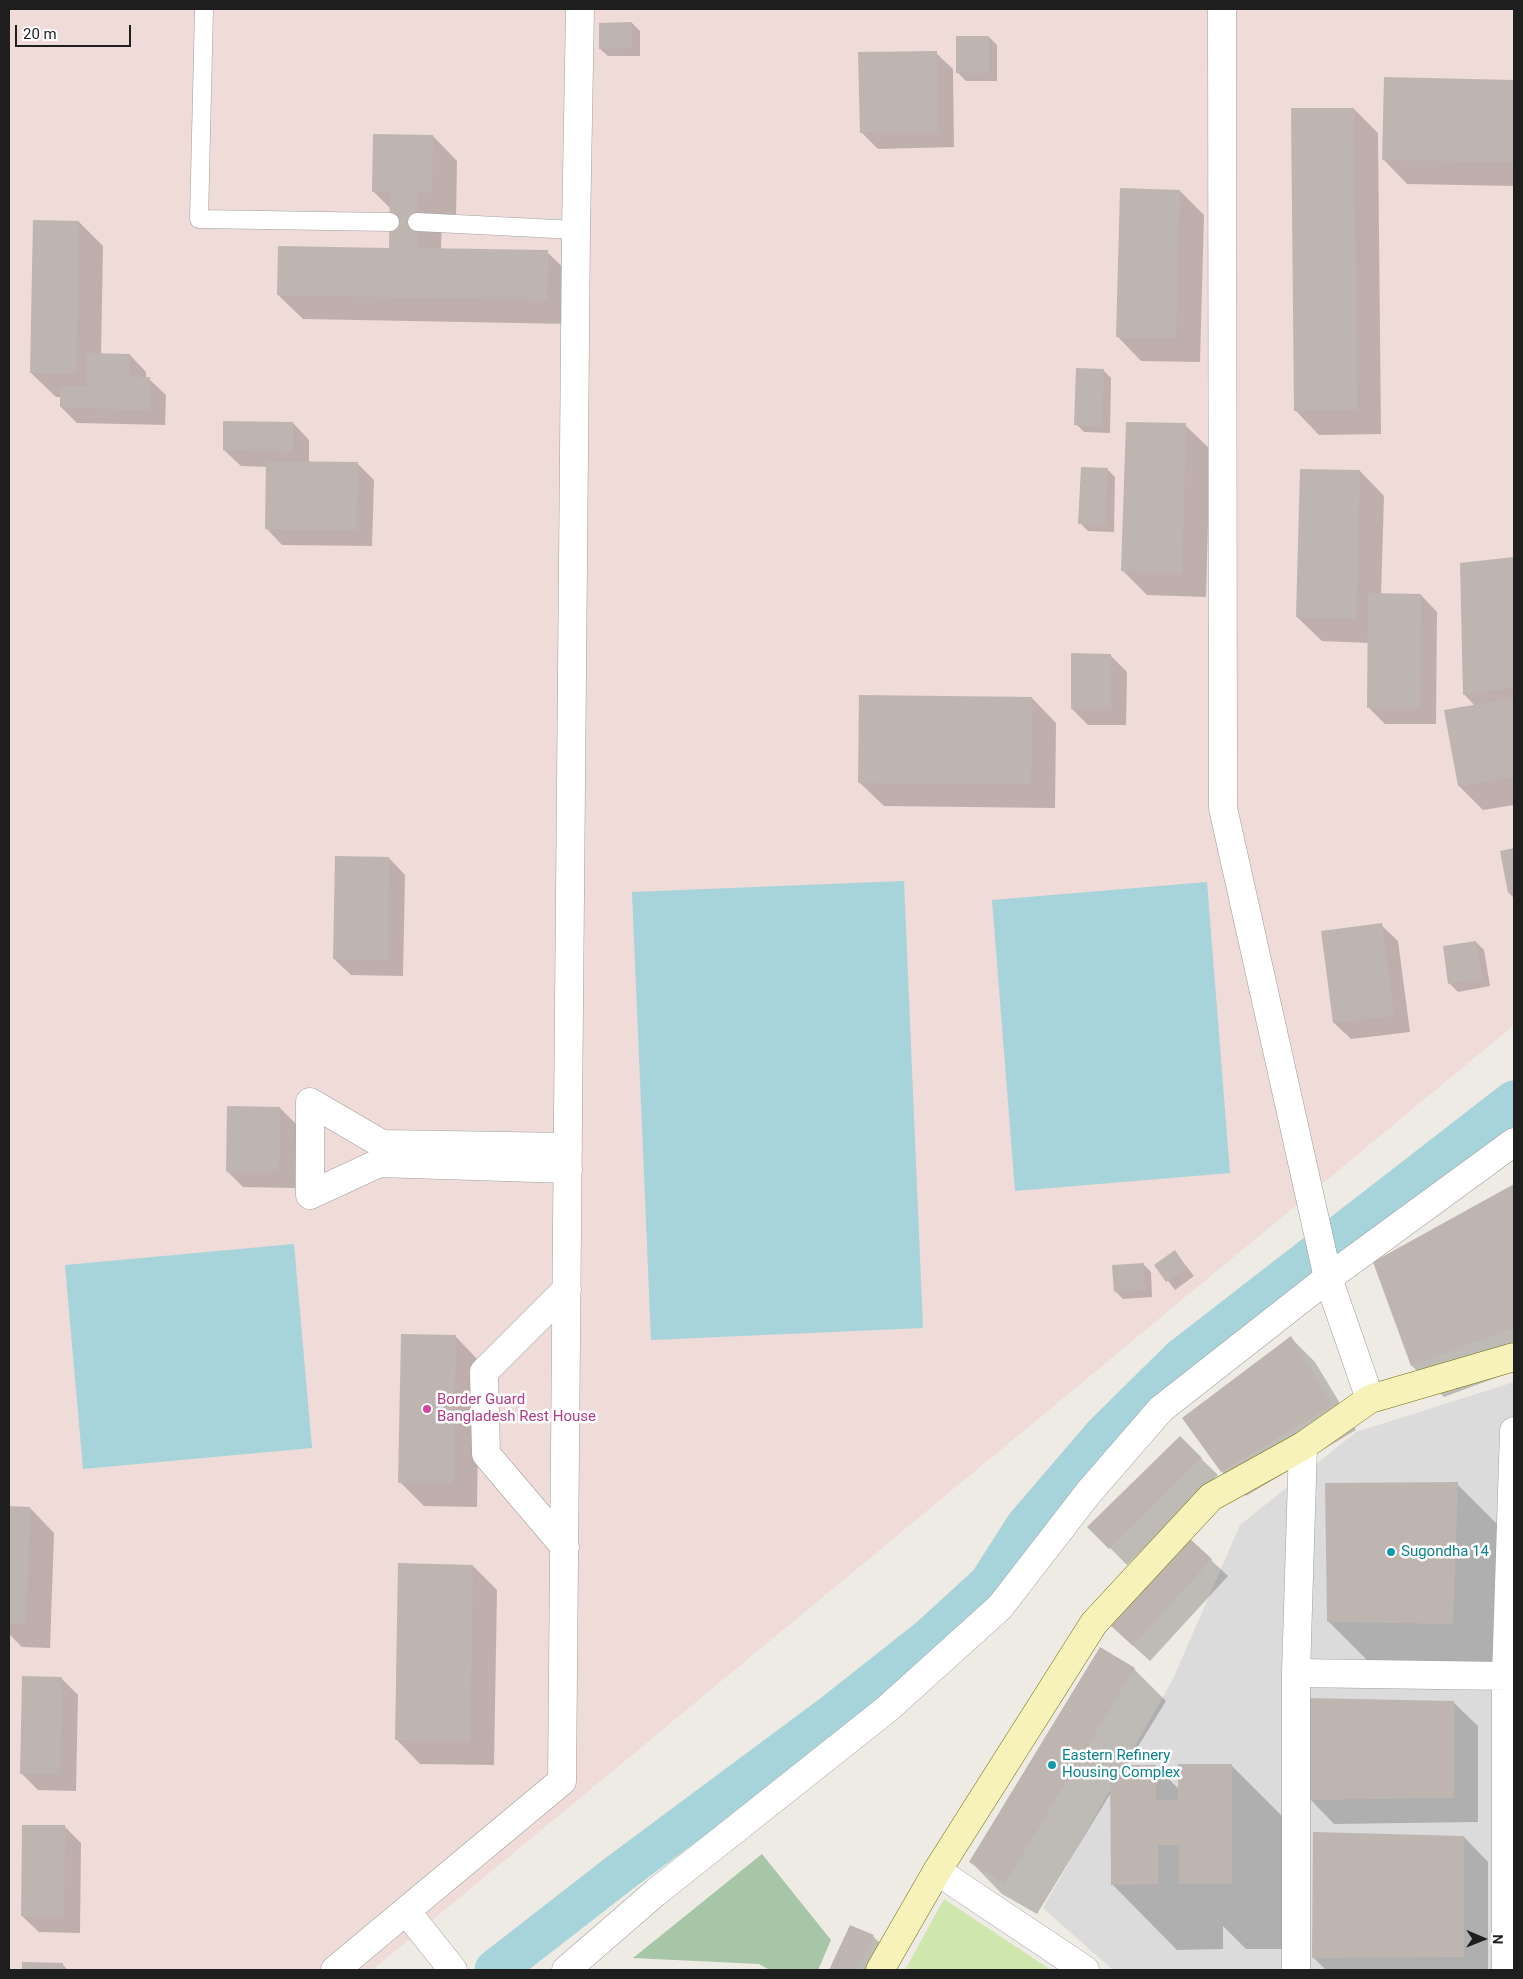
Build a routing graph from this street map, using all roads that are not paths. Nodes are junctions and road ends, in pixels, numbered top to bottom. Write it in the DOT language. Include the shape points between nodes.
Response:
graph roads {
  1 [pos="204,9"];
  2 [pos="580,9"];
  3 [pos="1222,9"];
  4 [pos="390,222"];
  5 [pos="417,222"];
  6 [pos="576,230"];
  7 [pos="1514,1142"];
  8 [pos="568,1158"];
  9 [pos="1328,1277"];
  10 [pos="567,1289"];
  11 [pos="1514,1357"];
  12 [pos="1370,1399"];
  13 [pos="1514,1431"];
  14 [pos="1303,1446"];
  15 [pos="565,1547"];
  16 [pos="1296,1673"];
  17 [pos="1506,1676"];
  18 [pos="937,1871"];
  19 [pos="406,1911"];
  20 [pos="335,1970"];
  21 [pos="453,1970"];
  22 [pos="566,1970"];
  23 [pos="880,1970"];
  24 [pos="1085,1970"];
  25 [pos="1296,1970"];
  26 [pos="1506,1970"];
  1 -- 4 [label="lane" via="199,219"];
  2 -- 6 [label="street"];
  3 -- 9 [label="street" via="1223,808"];
  5 -- 6 [label="lane"];
  6 -- 8 [label="street"];
  7 -- 9 [label="street"];
  8 -- 8 [label="street" via="382,1144 310,1102 310,1195 379,1163"];
  8 -- 10 [label="street"];
  9 -- 12 [label="street"];
  9 -- 22 [label="street" via="1161,1408 1089,1492 993,1614 887,1709 655,1893"];
  10 -- 15 [label="street"];
  10 -- 15 [label="street" via="484,1372 486,1454"];
  11 -- 12 [label="street"];
  12 -- 14 [label="street"];
  13 -- 17 [label="street"];
  14 -- 16 [label="street"];
  14 -- 18 [label="street" via="1211,1497 1094,1623"];
  15 -- 19 [label="street" via="562,1781"];
  16 -- 17 [label="street"];
  16 -- 25 [label="street"];
  17 -- 26 [label="street"];
  18 -- 23 [label="street"];
  18 -- 24 [label="street"];
  19 -- 20 [label="street"];
  19 -- 21 [label="street"];
}
